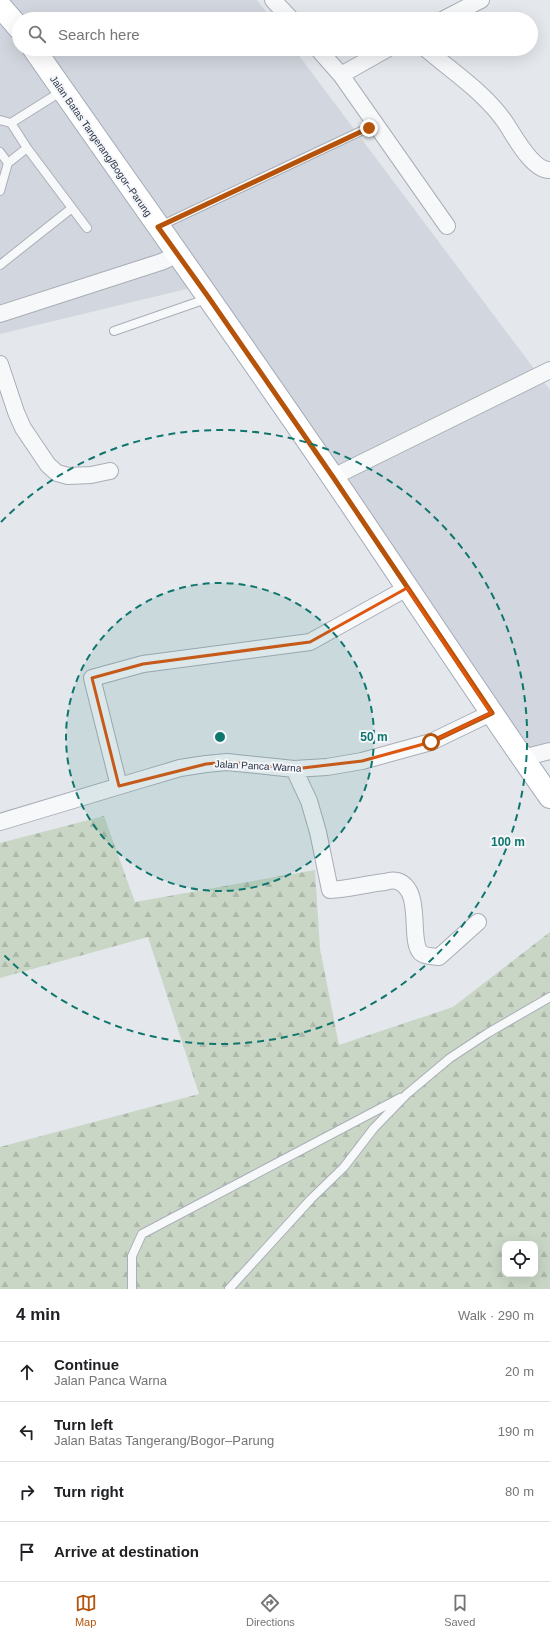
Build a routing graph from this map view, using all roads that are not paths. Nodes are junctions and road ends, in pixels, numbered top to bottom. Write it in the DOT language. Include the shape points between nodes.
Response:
graph roads {
  1 [pos="274,0"];
  2 [pos="481,0"];
  3 [pos="0,6"];
  4 [pos="285,12"];
  5 [pos="458,12"];
  6 [pos="12,20"];
  7 [pos="39,56"];
  8 [pos="324,56"];
  9 [pos="375,56"];
  10 [pos="434,56"];
  11 [pos="341,75"];
  12 [pos="62,90"];
  13 [pos="0,120"];
  14 [pos="11,123"];
  15 [pos="376,124"];
  16 [pos="27,148"];
  17 [pos="0,152"];
  18 [pos="8,163"];
  19 [pos="550,170"];
  20 [pos="0,191"];
  21 [pos="72,208"];
  22 [pos="447,226"];
  23 [pos="158,227"];
  24 [pos="87,228"];
  25 [pos="177,255"];
  26 [pos="0,265"];
  27 [pos="209,298"];
  28 [pos="0,314"];
  29 [pos="114,331"];
  30 [pos="0,364"];
  31 [pos="550,370"];
  32 [pos="110,471"];
  33 [pos="333,477"];
  34 [pos="407,588"];
  35 [pos="492,713"];
  36 [pos="550,752"];
  37 [pos="522,758"];
  38 [pos="294,770"];
  39 [pos="119,786"];
  40 [pos="550,797"];
  41 [pos="0,822"];
  42 [pos="478,922"];
  43 [pos="550,997"];
  44 [pos="408,1094"];
  45 [pos="132,1289"];
  46 [pos="229,1289"];
  1 -- 4 [label="street"];
  2 -- 5 [label="street"];
  3 -- 6 [label="main road"];
  7 -- 12 [label="main road, Jalan Batas Tangerang/Bogor–Parung"];
  8 -- 11 [label="street"];
  9 -- 11 [label="street"];
  10 -- 19 [label="street" via="483,96 504,120 527,154 537,165"];
  11 -- 15 [label="street"];
  12 -- 14 [label="lane"];
  12 -- 23 [label="main road, Jalan Batas Tangerang/Bogor–Parung"];
  13 -- 14 [label="lane"];
  14 -- 16 [label="lane"];
  15 -- 22 [label="street"];
  15 -- 23 [label="lane"];
  16 -- 18 [label="lane"];
  16 -- 21 [label="lane"];
  17 -- 18 [label="lane"];
  18 -- 20 [label="lane"];
  21 -- 24 [label="lane"];
  21 -- 26 [label="lane"];
  23 -- 25 [label="main road, Jalan Batas Tangerang/Bogor–Parung"];
  25 -- 27 [label="main road, Jalan Batas Tangerang/Bogor–Parung"];
  25 -- 28 [label="street"];
  27 -- 29 [label="lane"];
  27 -- 33 [label="main road, Jalan Batas Tangerang/Bogor–Parung"];
  30 -- 32 [label="street" via="23,428 48,465 57,473 68,476"];
  31 -- 33 [label="street"];
  33 -- 34 [label="main road, Jalan Batas Tangerang/Bogor–Parung"];
  34 -- 35 [label="main road, Jalan Batas Tangerang/Bogor–Parung"];
  34 -- 39 [label="street" via="310,642 144,664 92,678"];
  35 -- 37 [label="main road, Jalan Batas Tangerang/Bogor–Parung"];
  35 -- 38 [label="street, Jalan Panca Warna" via="409,750 362,761"];
  36 -- 37 [label="street"];
  37 -- 40 [label="main road, Jalan Batas Tangerang/Bogor–Parung"];
  38 -- 39 [label="street, Jalan Panca Warna" via="226,762 180,768"];
  38 -- 42 [label="street" via="309,801 330,890 396,880 409,893 414,911 417,943 420,952 425,955 439,957"];
  39 -- 41 [label="street, Jalan Panca Warna"];
  43 -- 44 [label="lane" via="450,1058"];
  44 -- 45 [label="lane" via="142,1234 132,1256"];
  44 -- 46 [label="lane" via="374,1128 344,1167 311,1199"];
}
